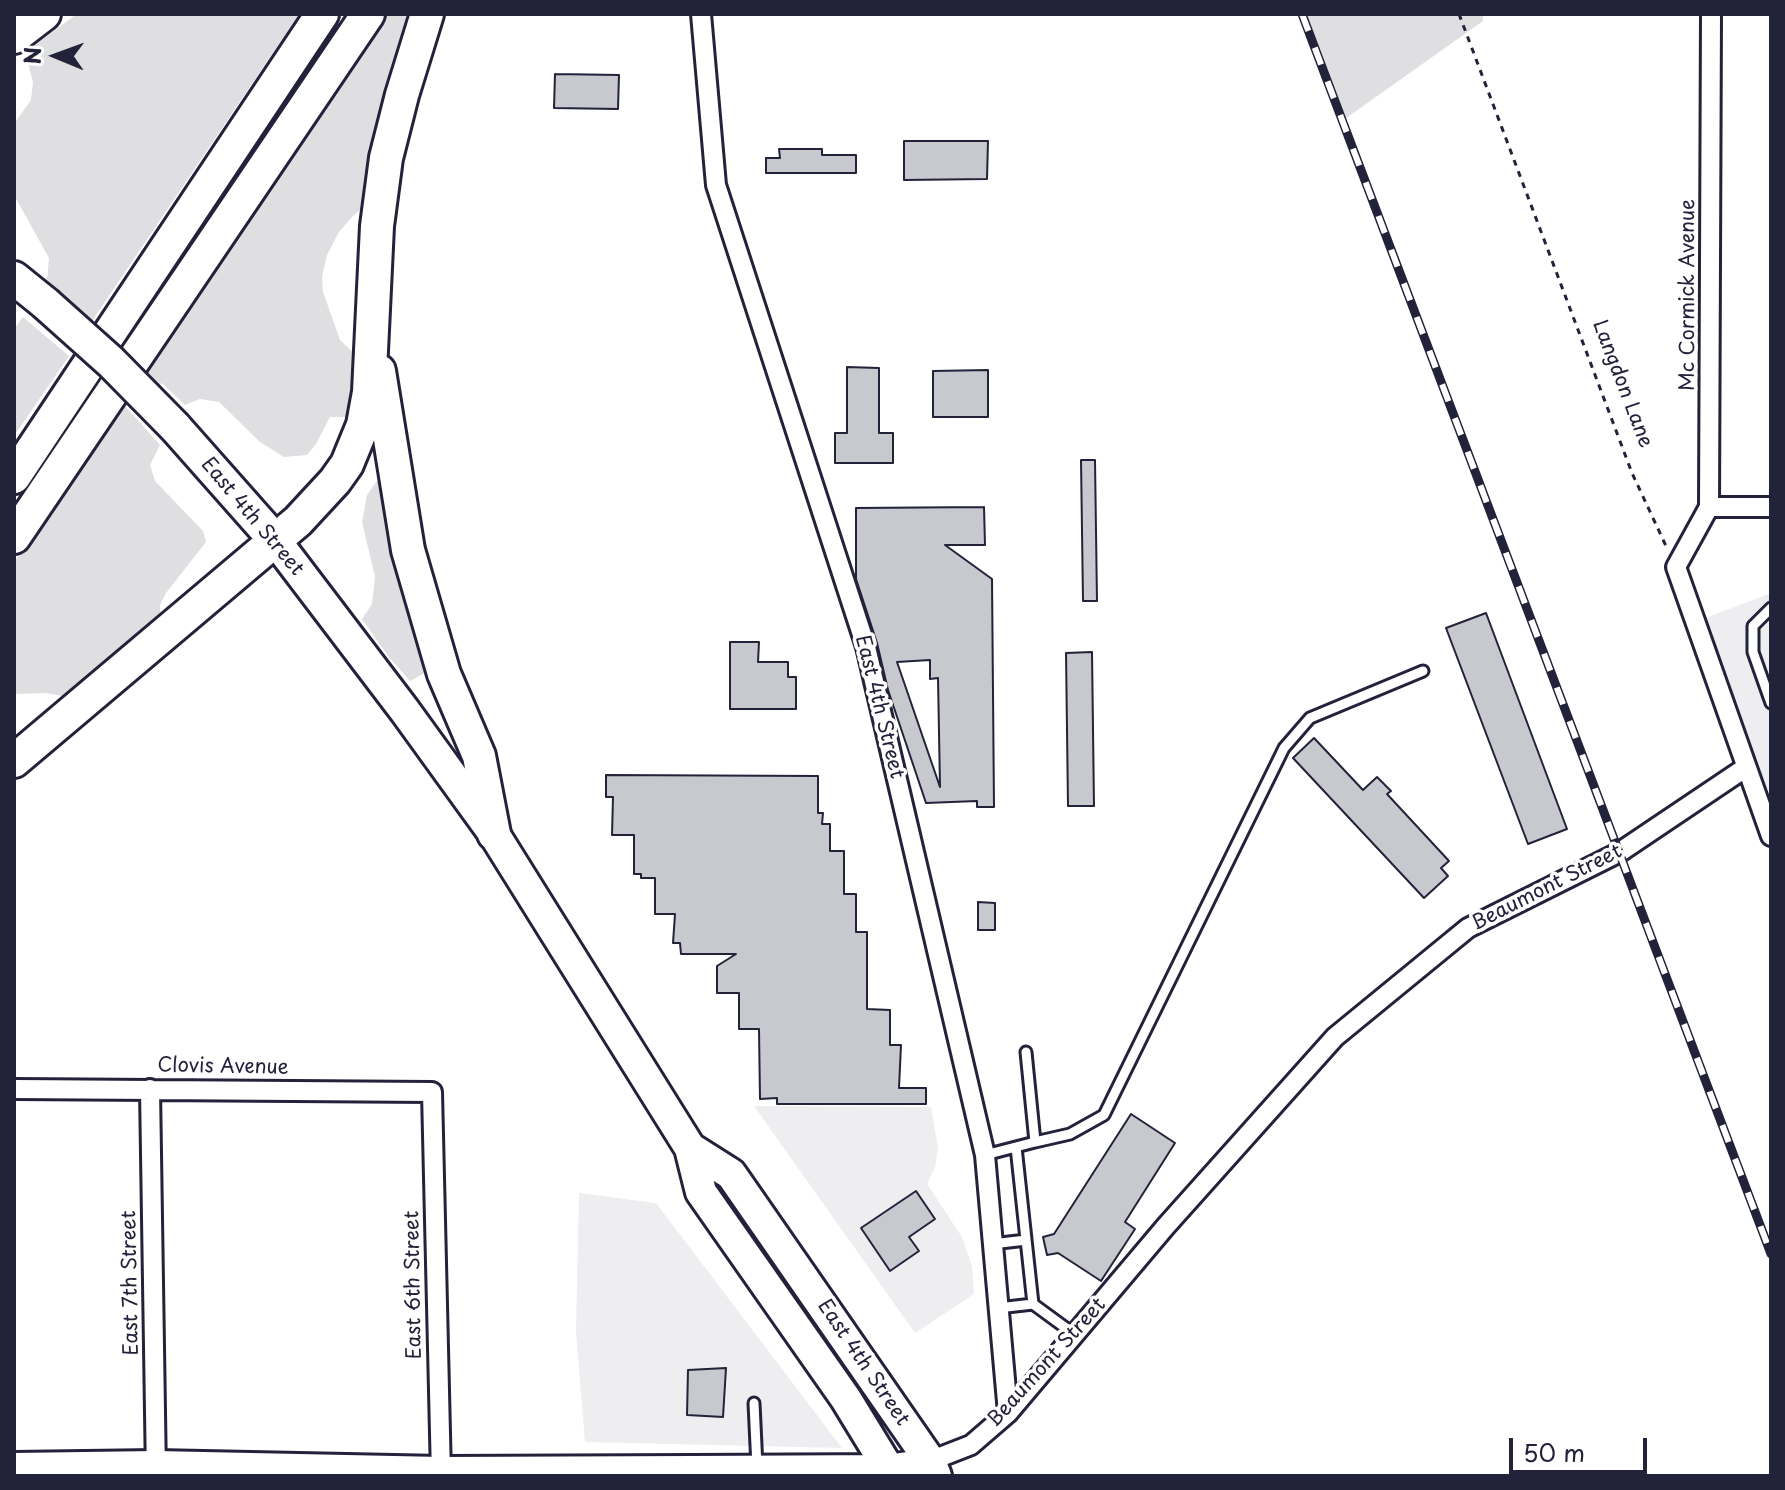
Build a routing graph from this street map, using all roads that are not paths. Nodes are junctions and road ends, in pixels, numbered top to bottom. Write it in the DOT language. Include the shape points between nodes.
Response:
graph roads {
  1 [pos="44,14"];
  2 [pos="322,14"];
  3 [pos="368,14"];
  4 [pos="427,14"];
  5 [pos="701,14"];
  6 [pos="1711,14"];
  7 [pos="14,37"];
  8 [pos="14,278"];
  9 [pos="373,345"];
  10 [pos="14,477"];
  11 [pos="1709,507"];
  12 [pos="1771,507"];
  13 [pos="14,537"];
  14 [pos="275,540"];
  15 [pos="1771,608"];
  16 [pos="1423,671"];
  17 [pos="1771,703"];
  18 [pos="14,761"];
  19 [pos="1745,768"];
  20 [pos="494,834"];
  21 [pos="1771,836"];
  22 [pos="1026,1052"];
  23 [pos="14,1089"];
  24 [pos="150,1089"];
  25 [pos="432,1092"];
  26 [pos="1035,1142"];
  27 [pos="1016,1147"];
  28 [pos="690,1148"];
  29 [pos="985,1155"];
  30 [pos="1026,1240"];
  31 [pos="992,1244"];
  32 [pos="1033,1304"];
  33 [pos="998,1308"];
  34 [pos="1075,1334"];
  35 [pos="754,1403"];
  36 [pos="1008,1413"];
  37 [pos="14,1465"];
  38 [pos="757,1467"];
  39 [pos="933,1468"];
  40 [pos="156,1470"];
  41 [pos="890,1471"];
  42 [pos="441,1472"];
  43 [pos="693,1472"];
  1 -- 7 [label="highway"];
  2 -- 10 [label="highway"];
  3 -- 13 [label="highway"];
  4 -- 9 [label="highway" via="386,158 377,226"];
  5 -- 29 [label="street, East 4th Street" via="716,185 866,647"];
  6 -- 11 [label="street, Mc Cormick Avenue"];
  8 -- 14 [label="highway, East 4th Street, bridge" via="111,362"];
  9 -- 14 [label="highway" via="363,425 347,464"];
  9 -- 20 [label="highway" via="408,550 444,674 479,756"];
  11 -- 12 [label="street"];
  11 -- 19 [label="street, Mc Cormick Avenue" via="1676,567"];
  14 -- 18 [label="highway"];
  14 -- 20 [label="main road, East 4th Street"];
  15 -- 17 [label="lane" via="1753,626 1753,652"];
  16 -- 26 [label="lane" via="1310,718 1284,748 1104,1115 1070,1134"];
  19 -- 21 [label="street"];
  19 -- 34 [label="street, Beaumont Street" via="1620,852 1468,928 1335,1037"];
  20 -- 28 [label="main road, East 4th Street"];
  22 -- 26 [label="lane"];
  23 -- 24 [label="street, Clovis Avenue"];
  24 -- 25 [label="street, Clovis Avenue"];
  24 -- 40 [label="street, East 7th Street"];
  25 -- 42 [label="street, East 6th Street"];
  26 -- 27 [label="lane"];
  27 -- 29 [label="lane"];
  27 -- 30 [label="lane"];
  28 -- 39 [label="main road, East 4th Street" via="731,1174"];
  28 -- 41 [label="main road, East 4th Street" via="701,1192"];
  29 -- 31 [label="street, East 4th Street"];
  30 -- 31 [label="lane"];
  30 -- 32 [label="lane"];
  31 -- 33 [label="street, East 4th Street"];
  32 -- 33 [label="lane"];
  32 -- 34 [label="lane"];
  33 -- 36 [label="street, East 4th Street"];
  34 -- 36 [label="street, Beaumont Street"];
  35 -- 38 [label="lane"];
  36 -- 39 [label="street, Beaumont Street"];
  37 -- 40 [label="street, Beaumont Street"];
  38 -- 41 [label="street, Beaumont Street"];
  38 -- 43 [label="street, Beaumont Street"];
  39 -- 41 [label="street, Beaumont Street"];
  40 -- 42 [label="street, Beaumont Street"];
  42 -- 43 [label="street, Beaumont Street"];
}
